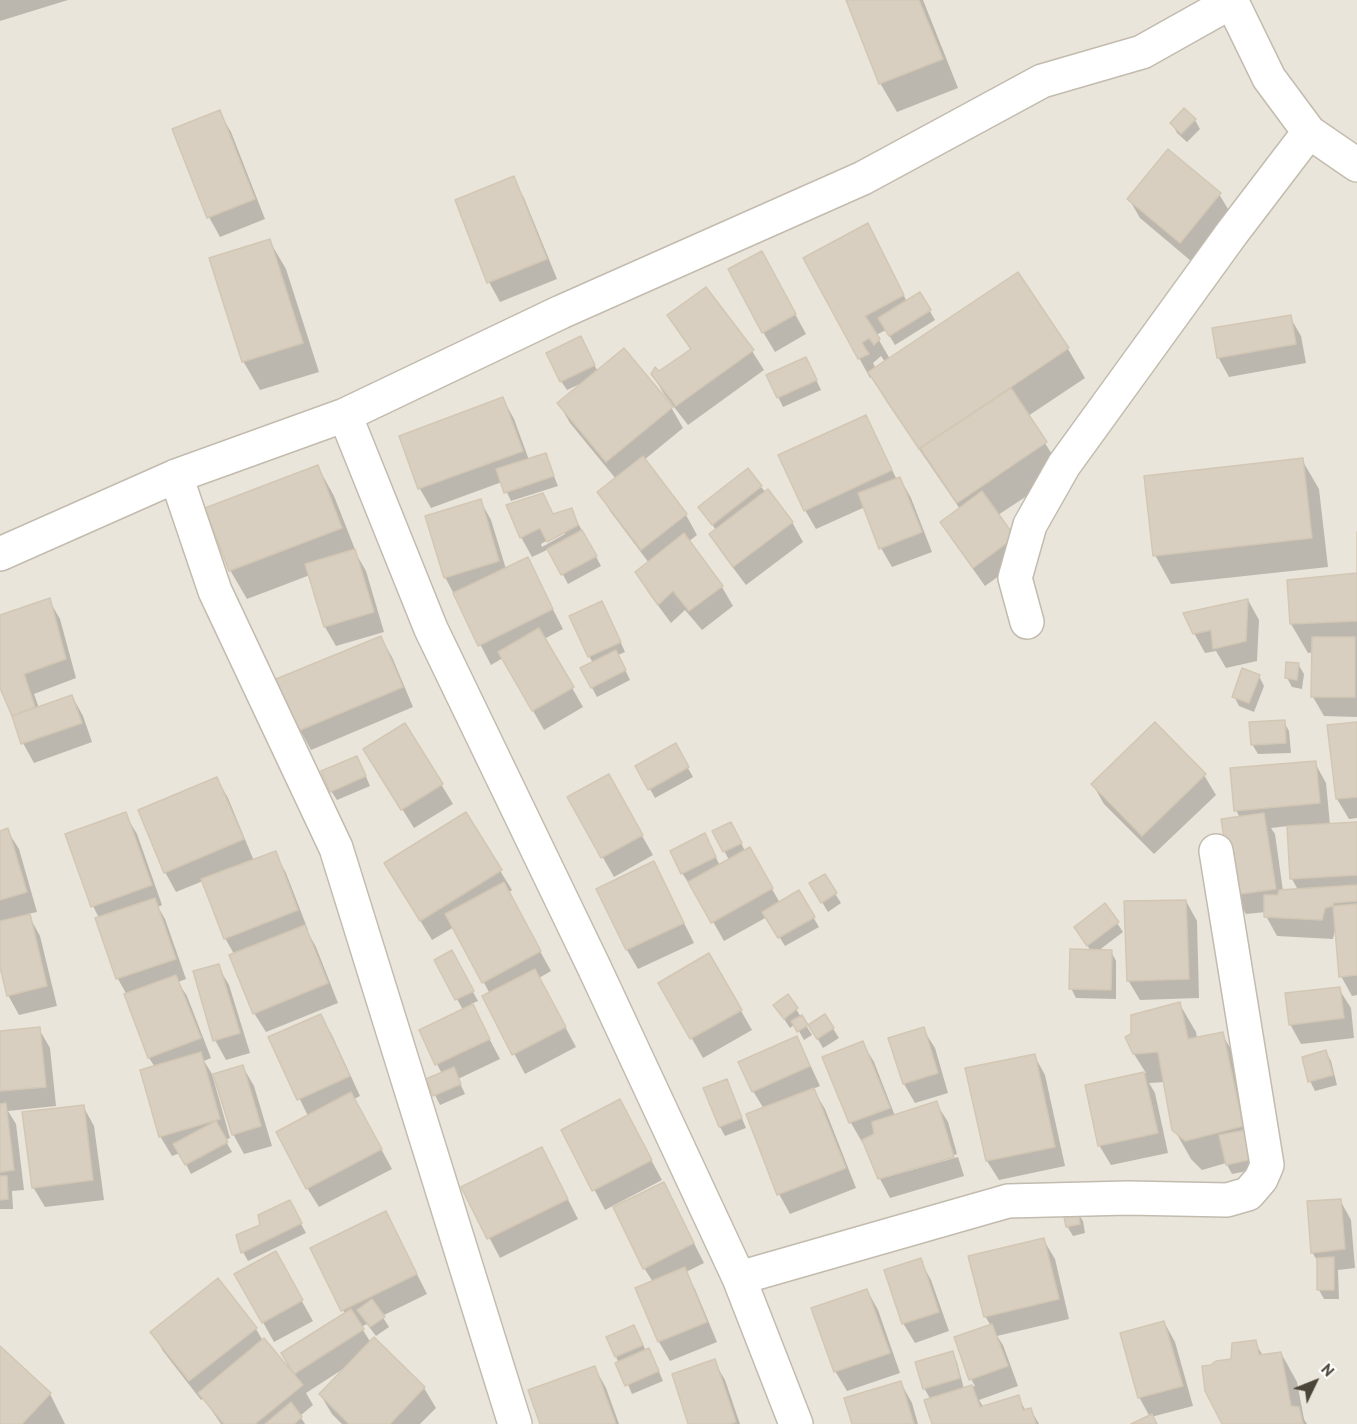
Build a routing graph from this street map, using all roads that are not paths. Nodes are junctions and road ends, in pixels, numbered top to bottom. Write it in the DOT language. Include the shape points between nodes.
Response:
graph roads {
  1 [pos="1231,1"];
  2 [pos="1309,132"];
  3 [pos="1357,165"];
  4 [pos="345,415"];
  5 [pos="176,476"];
  6 [pos="0,554"];
  7 [pos="1027,622"];
  8 [pos="1216,852"];
  9 [pos="739,1278"];
  10 [pos="515,1424"];
  11 [pos="796,1424"];
  1 -- 2 [label="street" via="1269,78"];
  1 -- 4 [label="street" via="1142,52 1042,81 863,178 561,312"];
  2 -- 3 [label="street"];
  2 -- 7 [label="street" via="1064,465 1030,525 1015,578"];
  4 -- 5 [label="street"];
  4 -- 9 [label="street" via="431,629"];
  5 -- 6 [label="street"];
  5 -- 10 [label="street" via="215,591 336,848"];
  8 -- 9 [label="street" via="1267,1165 1248,1194 1227,1200 1008,1201"];
  9 -- 11 [label="street"];
}
